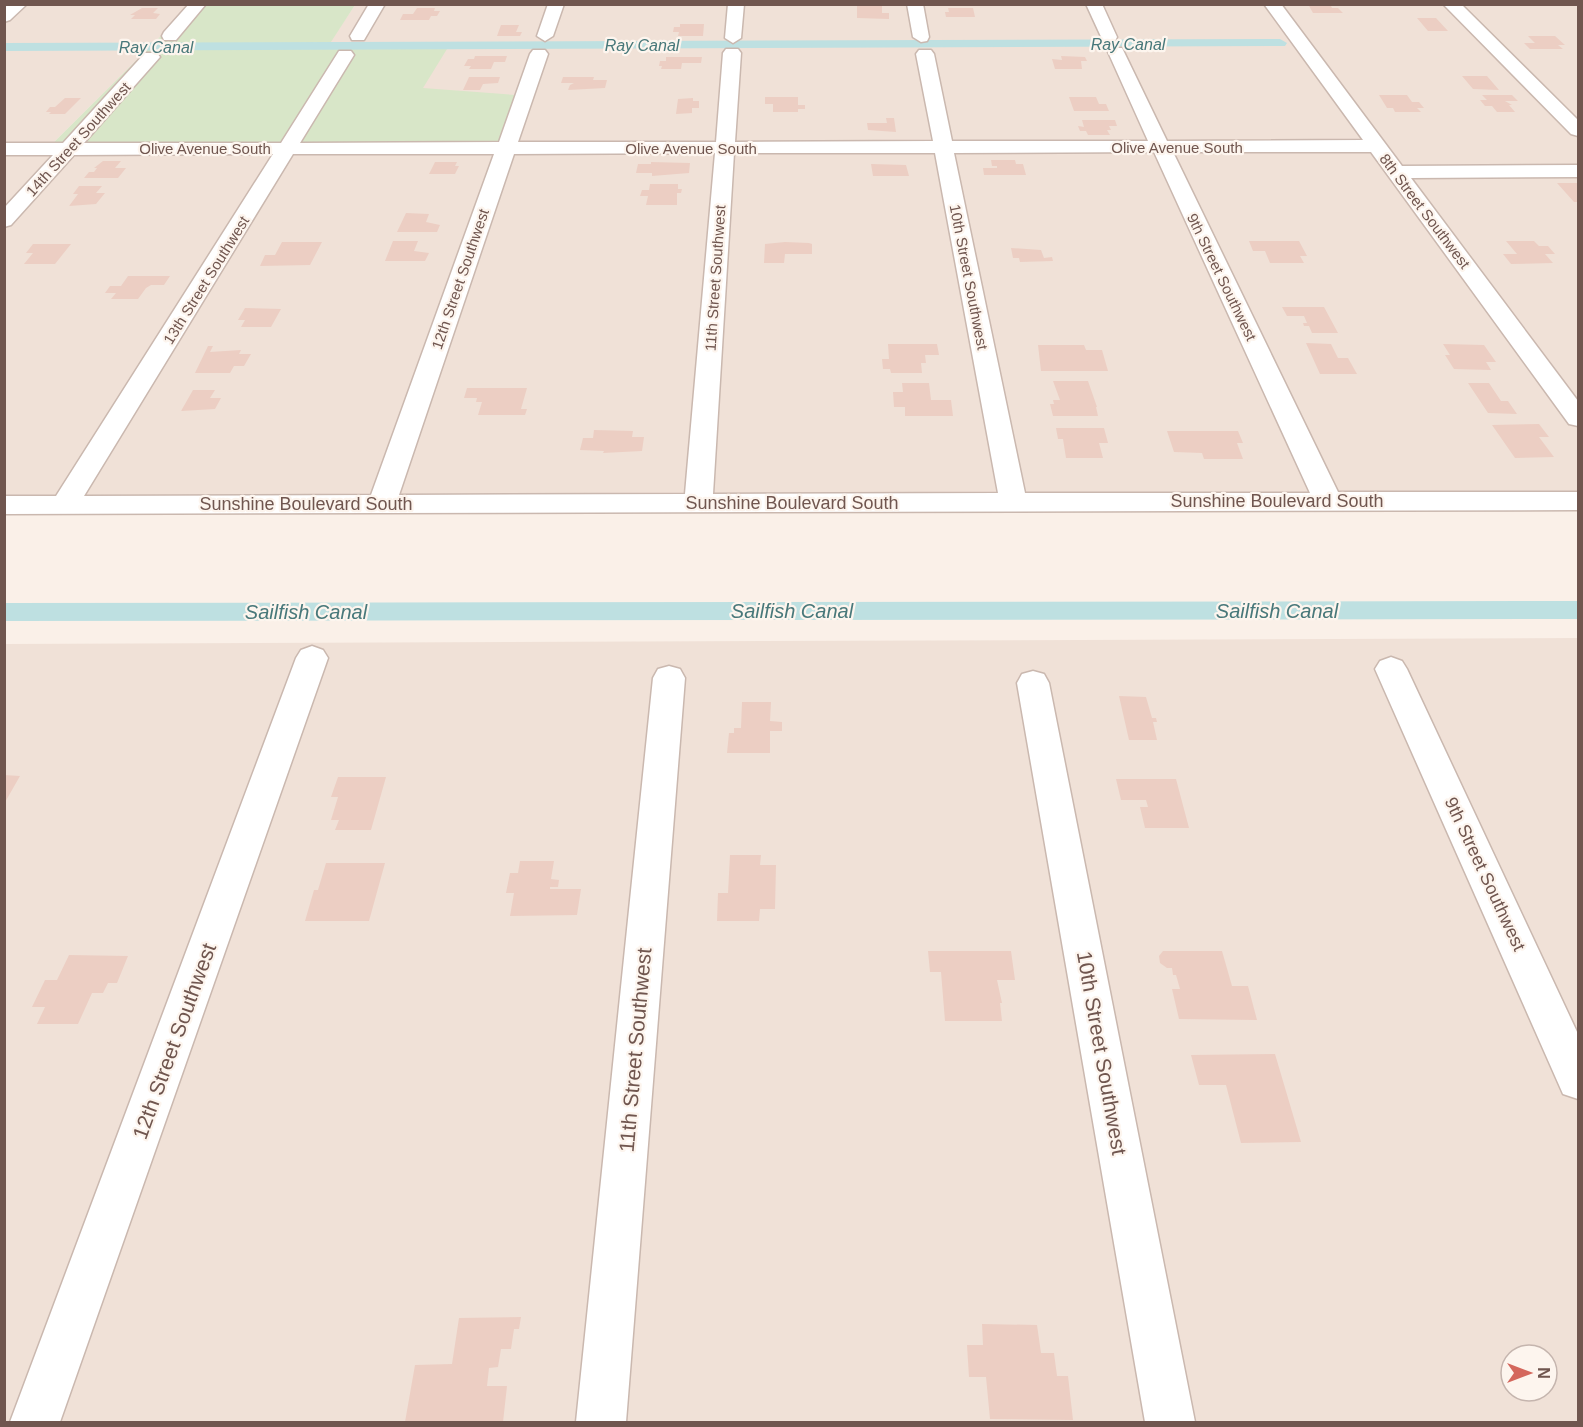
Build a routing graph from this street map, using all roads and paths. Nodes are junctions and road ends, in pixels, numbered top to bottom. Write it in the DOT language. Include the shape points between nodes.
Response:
graph roads {
  1 [pos="20,4"];
  2 [pos="198,4"];
  3 [pos="377,4"];
  4 [pos="556,4"];
  5 [pos="736,4"];
  6 [pos="915,4"];
  7 [pos="1094,4"];
  8 [pos="1272,4"];
  9 [pos="1451,4"];
  10 [pos="4,17"];
  11 [pos="170,36"];
  12 [pos="358,36"];
  13 [pos="345,55"];
  14 [pos="152,57"];
  15 [pos="1578,130"];
  16 [pos="1377,146"];
  17 [pos="943,147"];
  18 [pos="1161,147"];
  19 [pos="288,148"];
  20 [pos="506,148"];
  21 [pos="725,148"];
  22 [pos="4,149"];
  23 [pos="69,149"];
  24 [pos="1578,171"];
  25 [pos="1396,172"];
  26 [pos="4,221"];
  27 [pos="1578,418"];
  28 [pos="1013,501"];
  29 [pos="1328,501"];
  30 [pos="1578,501"];
  31 [pos="698,503"];
  32 [pos="65,504"];
  33 [pos="382,504"];
  34 [pos="4,505"];
  35 [pos="312,658"];
  36 [pos="1391,669"];
  37 [pos="669,678"];
  38 [pos="1034,683"];
  39 [pos="1578,1079"];
  40 [pos="35,1422"];
  41 [pos="601,1422"];
  42 [pos="1170,1422"];
  1 -- 10 [label="street"];
  2 -- 11 [label="street"];
  3 -- 12 [label="street"];
  4 -- 20 [label="street, 12th Street Southwest"];
  5 -- 21 [label="street, 11th Street Southwest"];
  6 -- 17 [label="street, 10th Street Southwest"];
  7 -- 18 [label="street, 9th Street Southwest"];
  8 -- 16 [label="street, 8th Street Southwest"];
  9 -- 15 [label="street"];
  13 -- 19 [label="street, 13th Street Southwest"];
  14 -- 23 [label="street, 14th Street Southwest"];
  16 -- 18 [label="street, Olive Avenue South"];
  16 -- 25 [label="street, 8th Street Southwest"];
  17 -- 18 [label="street, Olive Avenue South"];
  17 -- 21 [label="street, Olive Avenue South"];
  17 -- 28 [label="street, 10th Street Southwest"];
  18 -- 29 [label="street, 9th Street Southwest"];
  19 -- 20 [label="street, Olive Avenue South"];
  19 -- 23 [label="street, Olive Avenue South"];
  19 -- 32 [label="street, 13th Street Southwest"];
  20 -- 21 [label="street, Olive Avenue South"];
  20 -- 33 [label="street, 12th Street Southwest"];
  21 -- 31 [label="street, 11th Street Southwest"];
  22 -- 23 [label="street, Olive Avenue South"];
  23 -- 26 [label="street, 14th Street Southwest"];
  24 -- 25 [label="street"];
  25 -- 27 [label="street, 8th Street Southwest"];
  28 -- 29 [label="street, Sunshine Boulevard South"];
  28 -- 31 [label="street, Sunshine Boulevard South"];
  29 -- 30 [label="street, Sunshine Boulevard South"];
  31 -- 33 [label="street, Sunshine Boulevard South"];
  32 -- 33 [label="street, Sunshine Boulevard South"];
  32 -- 34 [label="street, Sunshine Boulevard South"];
  35 -- 40 [label="street, 12th Street Southwest"];
  36 -- 39 [label="street, 9th Street Southwest"];
  37 -- 41 [label="street, 11th Street Southwest"];
  38 -- 42 [label="street, 10th Street Southwest"];
}
